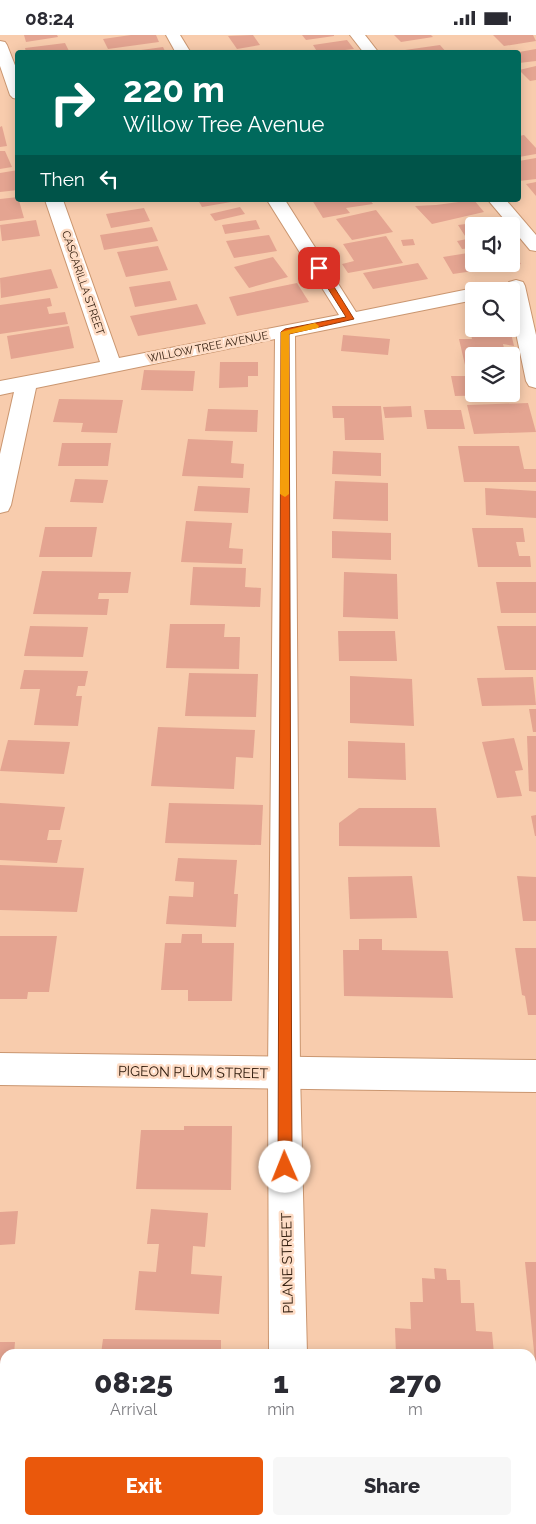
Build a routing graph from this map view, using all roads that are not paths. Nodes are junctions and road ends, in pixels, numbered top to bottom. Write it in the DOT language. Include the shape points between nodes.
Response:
graph roads {
  1 [pos="174,35"];
  2 [pos="357,35"];
  3 [pos="0,45"];
  4 [pos="182,50"];
  5 [pos="370,50"];
  6 [pos="15,87"];
  7 [pos="55,202"];
  8 [pos="277,202"];
  9 [pos="499,202"];
  10 [pos="536,246"];
  11 [pos="536,281"];
  12 [pos="465,296"];
  13 [pos="350,319"];
  14 [pos="285,332"];
  15 [pos="112,367"];
  16 [pos="536,381"];
  17 [pos="26,384"];
  18 [pos="0,388"];
  19 [pos="0,505"];
  20 [pos="0,1069"];
  21 [pos="284,1073"];
  22 [pos="536,1076"];
  23 [pos="288,1349"];
  1 -- 4 [label="street"];
  2 -- 5 [label="street"];
  3 -- 6 [label="street"];
  7 -- 15 [label="street, CASCARILLA STREET"];
  8 -- 13 [label="street"];
  9 -- 10 [label="street"];
  11 -- 16 [label="street" via="506,287"];
  12 -- 13 [label="street, WILLOW TREE AVENUE"];
  13 -- 14 [label="street, WILLOW TREE AVENUE"];
  14 -- 15 [label="street, WILLOW TREE AVENUE"];
  14 -- 21 [label="street, PLANE STREET"];
  15 -- 17 [label="street, WILLOW TREE AVENUE"];
  17 -- 18 [label="street, WILLOW TREE AVENUE"];
  17 -- 19 [label="street"];
  20 -- 21 [label="street, PIGEON PLUM STREET"];
  21 -- 22 [label="street, PIGEON PLUM STREET"];
  21 -- 23 [label="street, PLANE STREET"];
}
